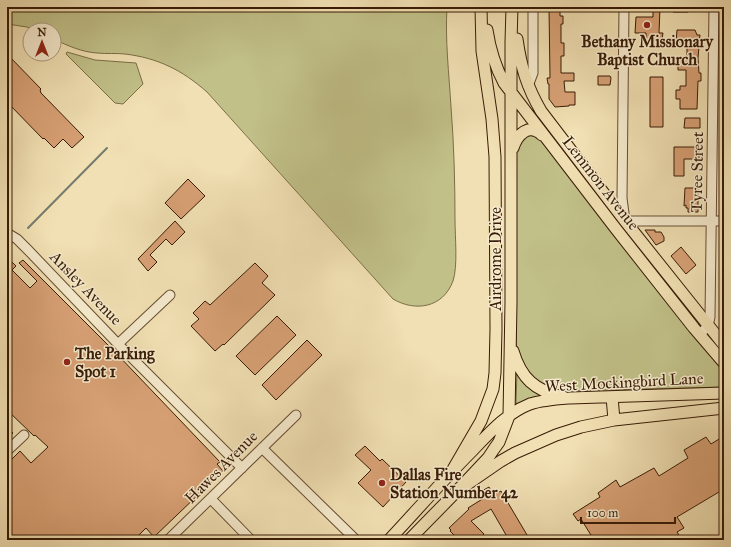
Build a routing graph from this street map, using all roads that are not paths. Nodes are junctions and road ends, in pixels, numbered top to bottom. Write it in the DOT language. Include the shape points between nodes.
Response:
graph roads {
  1 [pos="481,7"];
  2 [pos="486,7"];
  3 [pos="513,7"];
  4 [pos="533,7"];
  5 [pos="624,7"];
  6 [pos="714,7"];
  7 [pos="528,86"];
  8 [pos="511,92"];
  9 [pos="548,140"];
  10 [pos="511,155"];
  11 [pos="711,221"];
  12 [pos="724,221"];
  13 [pos="626,222"];
  14 [pos="616,229"];
  15 [pos="7,233"];
  16 [pos="170,295"];
  17 [pos="708,326"];
  18 [pos="700,334"];
  19 [pos="511,342"];
  20 [pos="118,344"];
  21 [pos="724,345"];
  22 [pos="724,362"];
  23 [pos="724,389"];
  24 [pos="710,393"];
  25 [pos="724,393"];
  26 [pos="612,396"];
  27 [pos="570,398"];
  28 [pos="724,408"];
  29 [pos="296,415"];
  30 [pos="509,416"];
  31 [pos="614,420"];
  32 [pos="24,435"];
  33 [pos="262,448"];
  34 [pos="7,451"];
  35 [pos="242,468"];
  36 [pos="452,471"];
  37 [pos="456,492"];
  38 [pos="211,499"];
  39 [pos="422,503"];
  40 [pos="434,515"];
  41 [pos="168,540"];
  42 [pos="251,540"];
  43 [pos="356,540"];
  44 [pos="389,540"];
  45 [pos="409,540"];
  1 -- 36 [label="main road, Airdrome Drive" via="482,52 495,157 495,373 493,389 481,421"];
  2 -- 8 [label="main road, Lemmon Avenue" via="491,53 499,73"];
  3 -- 7 [label="main road, Lemmon Avenue" via="519,57"];
  3 -- 8 [label="main road, Airdrome Drive"];
  4 -- 7 [label="street" via="533,73"];
  5 -- 13 [label="street" via="622,198"];
  6 -- 11 [label="street, Tyree Street"];
  7 -- 13 [label="main road, Lemmon Avenue" via="548,122"];
  8 -- 9 [label="main road, Lemmon Avenue"];
  8 -- 10 [label="main road, Airdrome Drive"];
  9 -- 10 [label="main road" via="536,130 524,132 515,140"];
  9 -- 14 [label="main road, Lemmon Avenue"];
  10 -- 19 [label="main road, Airdrome Drive"];
  11 -- 12 [label="street"];
  11 -- 13 [label="street"];
  11 -- 17 [label="street, Tyree Street"];
  13 -- 14 [label="main road"];
  13 -- 17 [label="main road, Lemmon Avenue"];
  14 -- 18 [label="main road, Lemmon Avenue"];
  15 -- 20 [label="street, Ansley Avenue" via="17,239"];
  16 -- 20 [label="street"];
  17 -- 18 [label="street"];
  17 -- 21 [label="main road, Lemmon Avenue"];
  18 -- 22 [label="main road, Lemmon Avenue"];
  19 -- 27 [label="main road" via="517,362 527,380 542,390"];
  19 -- 30 [label="main road, Airdrome Drive"];
  20 -- 35 [label="street, Ansley Avenue"];
  23 -- 24 [label="main road"];
  24 -- 25 [label="main road, West Mockingbird Lane"];
  24 -- 26 [label="main road, West Mockingbird Lane"];
  26 -- 27 [label="main road, West Mockingbird Lane"];
  26 -- 31 [label="main road"];
  27 -- 30 [label="main road, West Mockingbird Lane" via="531,404"];
  28 -- 31 [label="main road, West Mockingbird Lane"];
  29 -- 33 [label="street, Hawes Avenue"];
  30 -- 36 [label="main road, West Mockingbird Lane"];
  30 -- 37 [label="main road, Airdrome Drive" via="499,442 488,458"];
  31 -- 37 [label="main road, West Mockingbird Lane" via="581,426 521,450"];
  32 -- 34 [label="street"];
  33 -- 35 [label="street, Hawes Avenue"];
  33 -- 43 [label="street"];
  35 -- 38 [label="street, Hawes Avenue"];
  36 -- 39 [label="main road, West Mockingbird Lane"];
  37 -- 40 [label="main road, West Mockingbird Lane"];
  38 -- 41 [label="street, Hawes Avenue"];
  38 -- 42 [label="street"];
  39 -- 40 [label="main road"];
  39 -- 44 [label="main road, West Mockingbird Lane"];
  40 -- 45 [label="main road, West Mockingbird Lane"];
}
